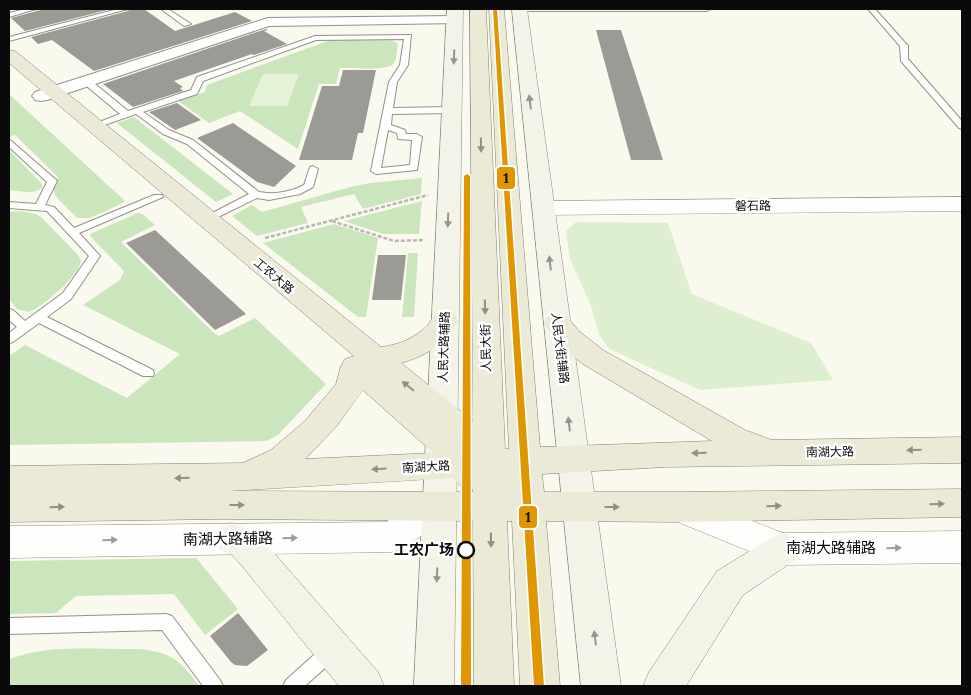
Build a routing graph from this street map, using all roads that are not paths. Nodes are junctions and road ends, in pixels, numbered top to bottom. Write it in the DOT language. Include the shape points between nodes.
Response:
graph roads {
  1 [pos="33,9"];
  2 [pos="125,9"];
  3 [pos="164,9"];
  4 [pos="496,9"];
  5 [pos="519,9"];
  6 [pos="523,9"];
  7 [pos="707,9"];
  8 [pos="871,9"];
  9 [pos="463,13"];
  10 [pos="9,15"];
  11 [pos="188,24"];
  12 [pos="9,28"];
  13 [pos="9,39"];
  14 [pos="14,46"];
  15 [pos="9,68"];
  16 [pos="86,81"];
  17 [pos="47,94"];
  18 [pos="452,110"];
  19 [pos="389,111"];
  20 [pos="138,112"];
  21 [pos="128,115"];
  22 [pos="93,126"];
  23 [pos="386,126"];
  24 [pos="962,126"];
  25 [pos="9,142"];
  26 [pos="313,169"];
  27 [pos="256,195"];
  28 [pos="158,197"];
  29 [pos="962,204"];
  30 [pos="9,205"];
  31 [pos="39,207"];
  32 [pos="543,208"];
  33 [pos="206,219"];
  34 [pos="72,232"];
  35 [pos="9,313"];
  36 [pos="39,318"];
  37 [pos="445,321"];
  38 [pos="557,323"];
  39 [pos="25,328"];
  40 [pos="9,340"];
  41 [pos="363,361"];
  42 [pos="148,373"];
  43 [pos="442,414"];
  44 [pos="962,450"];
  45 [pos="793,452"];
  46 [pos="478,459"];
  47 [pos="573,459"];
  48 [pos="227,477"];
  49 [pos="9,480"];
  50 [pos="962,503"];
  51 [pos="439,506"];
  52 [pos="490,506"];
  53 [pos="528,506"];
  54 [pos="579,507"];
  55 [pos="678,507"];
  56 [pos="9,508"];
  57 [pos="232,539"];
  58 [pos="9,542"];
  59 [pos="962,547"];
  60 [pos="783,549"];
  61 [pos="9,626"];
  62 [pos="333,650"];
  63 [pos="214,686"];
  64 [pos="292,686"];
  65 [pos="364,686"];
  66 [pos="434,686"];
  67 [pos="494,686"];
  68 [pos="540,686"];
  69 [pos="601,686"];
  70 [pos="663,686"];
  1 -- 10 [label="lane"];
  2 -- 14 [label="lane"];
  3 -- 11 [label="lane"];
  4 -- 46 [label="main road, 人民大街"];
  32 -- 5 [label="main road, 人民大街辅路, one-way"];
  6 -- 7 [label="lane"];
  8 -- 24 [label="lane" via="904,46 904,59"];
  9 -- 16 [label="street" via="268,22"];
  9 -- 18 [label="main road, 人民大路辅路, one-way"];
  9 -- 46 [label="main road, 人民大街, one-way"];
  12 -- 14 [label="lane"];
  13 -- 14 [label="lane"];
  14 -- 17 [label="main road, 工农大路"];
  15 -- 17 [label="main road, 工农大路"];
  16 -- 17 [label="street"];
  16 -- 21 [label="lane"];
  17 -- 22 [label="main road, 工农大路"];
  17 -- 28 [label="main road, 工农大路"];
  18 -- 19 [label="lane"];
  18 -- 37 [label="main road, 人民大路辅路, one-way"];
  19 -- 20 [label="lane" via="393,82 404,65 408,37 315,38 200,79 194,92"];
  19 -- 23 [label="lane"];
  20 -- 21 [label="lane"];
  20 -- 27 [label="lane" via="166,132 190,142"];
  21 -- 22 [label="lane"];
  22 -- 33 [label="main road, 工农大路"];
  23 -- 23 [label="lane" via="376,171 414,168 417,137 401,137 402,132"];
  25 -- 31 [label="lane" via="52,181"];
  26 -- 27 [label="lane" via="308,187 300,191 269,197"];
  27 -- 33 [label="lane"];
  28 -- 34 [label="lane"];
  28 -- 41 [label="main road, 工农大路"];
  29 -- 32 [label="street, 磐石路"];
  30 -- 31 [label="lane"];
  31 -- 34 [label="lane" via="50,209"];
  38 -- 32 [label="main road, 人民大街辅路, one-way"];
  33 -- 41 [label="main road, 工农大路"];
  34 -- 36 [label="lane" via="94,256 93,260 67,296"];
  35 -- 39 [label="lane"];
  36 -- 39 [label="lane"];
  36 -- 42 [label="lane"];
  37 -- 41 [label="main road" via="439,332 415,347 395,356"];
  37 -- 43 [label="main road, 人民大路辅路"];
  38 -- 45 [label="main road" via="570,339 593,357 735,439"];
  47 -- 38 [label="main road, 人民大街辅路, one-way"];
  39 -- 40 [label="lane"];
  43 -- 41 [label="main road, 工农大路, one-way"];
  41 -- 46 [label="main road, 工农大路"];
  41 -- 48 [label="main road" via="344,396 298,448 263,469"];
  43 -- 46 [label="main road, 人民大路辅路"];
  43 -- 46 [label="main road, 工农大路"];
  44 -- 45 [label="main road, 南湖大路, one-way"];
  45 -- 47 [label="main road, 南湖大路, one-way"];
  46 -- 47 [label="main road, 南湖大路"];
  46 -- 48 [label="main road, 南湖大路, one-way"];
  46 -- 51 [label="main road, 人民大路辅路"];
  46 -- 52 [label="main road, 人民大街"];
  46 -- 53 [label="main road, 人民大街"];
  47 -- 54 [label="main road, 人民大街辅路"];
  48 -- 49 [label="main road, 南湖大路, one-way"];
  55 -- 50 [label="main road, one-way"];
  51 -- 52 [label="main road"];
  56 -- 51 [label="main road, one-way"];
  57 -- 51 [label="street, 南湖大路辅路, one-way" via="391,536"];
  51 -- 66 [label="main road, 人民大路辅路, one-way"];
  52 -- 53 [label="main road"];
  52 -- 67 [label="main road, 人民大街, one-way"];
  53 -- 54 [label="main road"];
  53 -- 68 [label="main road, 人民大街"];
  54 -- 55 [label="main road, one-way"];
  69 -- 54 [label="main road, 人民大街辅路, one-way"];
  55 -- 60 [label="street, 南湖大路辅路"];
  58 -- 57 [label="street, 南湖大路辅路, one-way"];
  57 -- 62 [label="main road" via="244,544 255,556"];
  60 -- 59 [label="street, 南湖大路辅路, one-way"];
  60 -- 70 [label="main road" via="730,583"];
  61 -- 63 [label="lane" via="166,622"];
  62 -- 64 [label="lane"];
  62 -- 65 [label="main road"];
}
